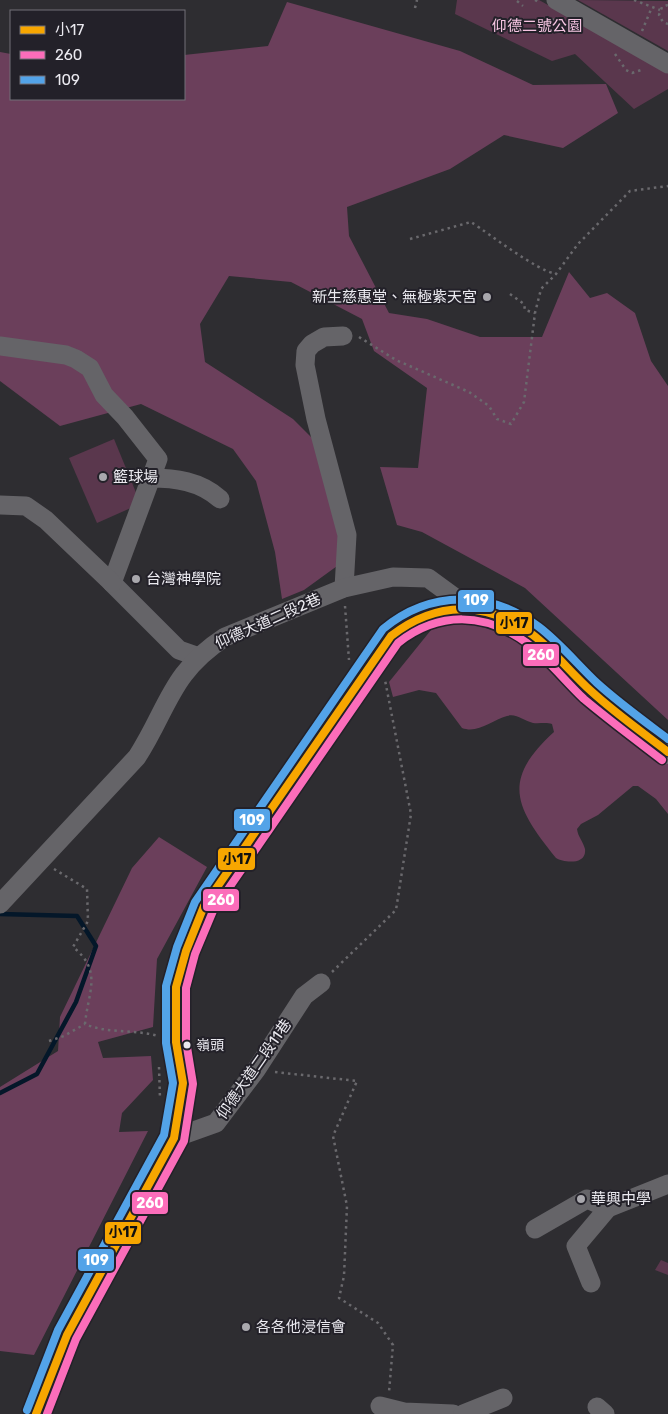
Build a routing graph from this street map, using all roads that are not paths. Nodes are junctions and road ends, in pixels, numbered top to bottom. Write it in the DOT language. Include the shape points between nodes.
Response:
graph roads {
  1 [pos="556,0"];
  2 [pos="668,64"];
  3 [pos="343,336"];
  4 [pos="0,346"];
  5 [pos="150,478"];
  6 [pos="220,499"];
  7 [pos="0,505"];
  8 [pos="112,583"];
  9 [pos="344,588"];
  10 [pos="469,608"];
  11 [pos="199,657"];
  12 [pos="668,752"];
  13 [pos="0,904"];
  14 [pos="321,983"];
  15 [pos="174,1138"];
  16 [pos="668,1184"];
  17 [pos="608,1208"];
  18 [pos="535,1229"];
  19 [pos="591,1283"];
  20 [pos="503,1398"];
  21 [pos="384,1407"];
  22 [pos="36,1414"];
  23 [pos="453,1414"];
  24 [pos="463,1414"];
  1 -- 2 [label="street"];
  3 -- 9 [label="street" via="324,337 312,344 306,351 305,365 347,535"];
  4 -- 5 [label="street" via="66,355 90,368 104,395 158,459"];
  5 -- 6 [label="street" via="178,478 211,491"];
  5 -- 8 [label="street"];
  7 -- 8 [label="street" via="26,506 46,520"];
  8 -- 11 [label="street" via="179,650"];
  9 -- 10 [label="street, 仰德大道二段2巷" via="393,577 428,578"];
  9 -- 11 [label="street, 仰德大道二段2巷" via="225,637"];
  10 -- 12 [label="main road" via="503,618 533,635 592,692"];
  10 -- 15 [label="main road" via="419,616 391,636 204,906 176,987 176,1042 182,1083"];
  11 -- 13 [label="street, 仰德大道二段2巷" via="185,670 170,693 137,757"];
  14 -- 15 [label="street, 仰德大道二段11巷" via="304,996 256,1070 216,1123"];
  15 -- 22 [label="main road" via="67,1335"];
  16 -- 17 [label="street"];
  17 -- 18 [label="street" via="587,1199"];
  17 -- 19 [label="street" via="576,1246"];
  20 -- 24 [label="street"];
  21 -- 23 [label="street" via="404,1412"];
}
